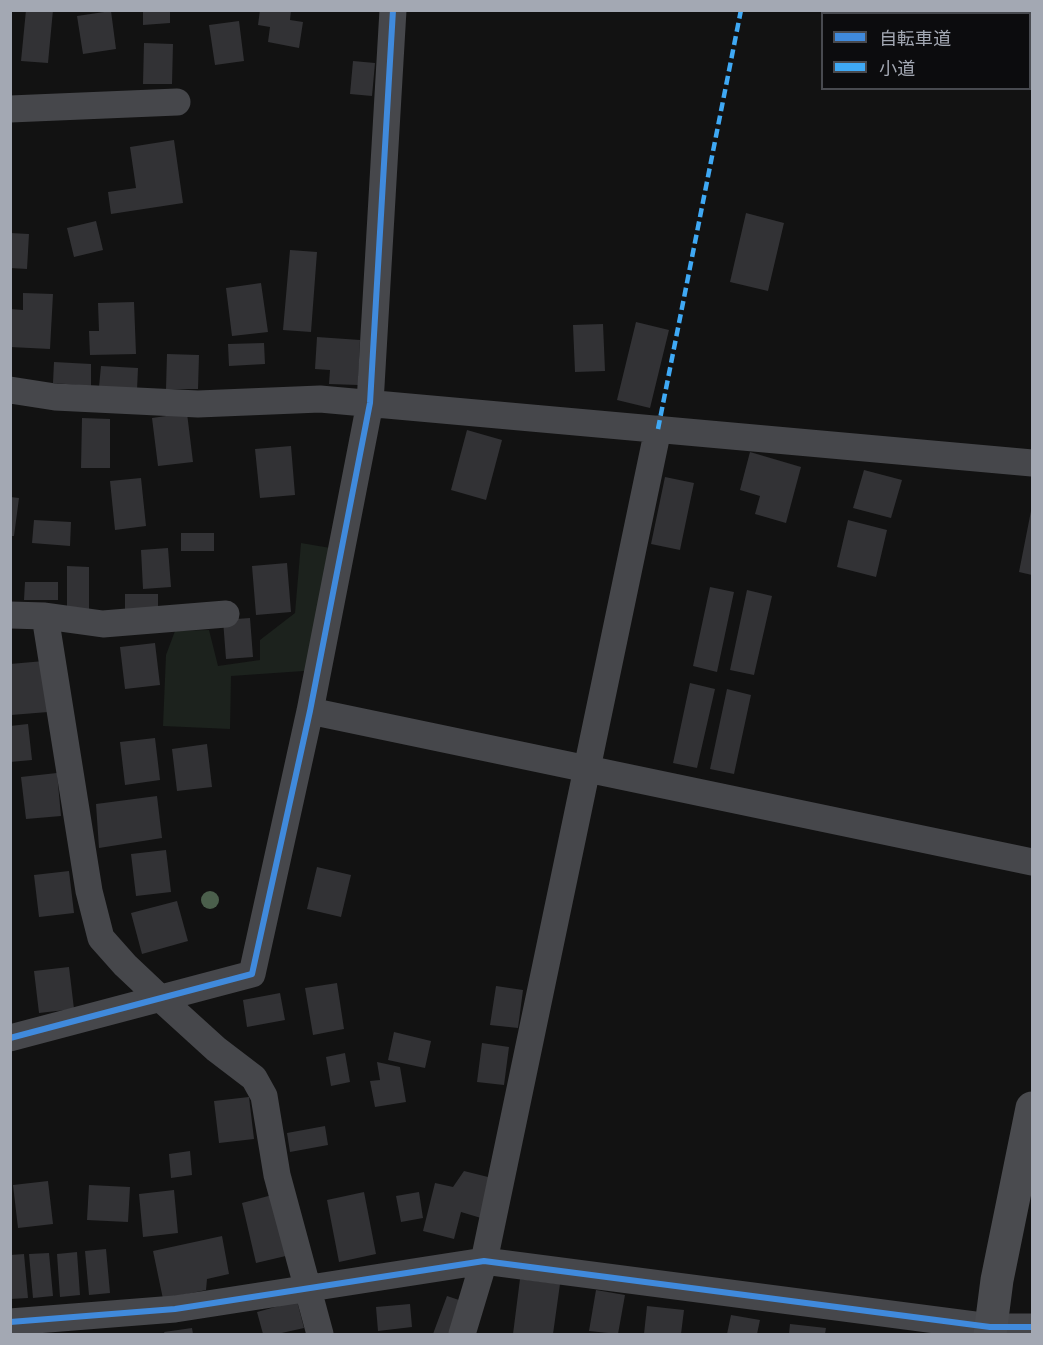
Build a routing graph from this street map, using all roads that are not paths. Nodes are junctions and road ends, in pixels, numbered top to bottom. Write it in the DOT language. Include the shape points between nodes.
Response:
graph roads {
  1 [pos="393,10"];
  2 [pos="177,102"];
  3 [pos="10,110"];
  4 [pos="10,390"];
  5 [pos="370,403"];
  6 [pos="658,429"];
  7 [pos="1032,463"];
  8 [pos="226,614"];
  9 [pos="10,615"];
  10 [pos="45,616"];
  11 [pos="310,711"];
  12 [pos="586,769"];
  13 [pos="1032,862"];
  14 [pos="161,999"];
  15 [pos="10,1038"];
  16 [pos="1032,1108"];
  17 [pos="484,1261"];
  18 [pos="309,1288"];
  19 [pos="10,1322"];
  20 [pos="1032,1327"];
  21 [pos="990,1331"];
  22 [pos="320,1335"];
  23 [pos="462,1335"];
  1 -- 5 [label="street"];
  2 -- 3 [label="street"];
  4 -- 5 [label="street" via="56,397 198,404 320,399"];
  5 -- 6 [label="street"];
  5 -- 11 [label="street"];
  6 -- 7 [label="street"];
  6 -- 12 [label="street"];
  8 -- 10 [label="street" via="103,624"];
  9 -- 10 [label="street"];
  10 -- 14 [label="street" via="89,891 101,938"];
  11 -- 12 [label="street"];
  11 -- 14 [label="street" via="252,974"];
  12 -- 13 [label="street"];
  12 -- 17 [label="street"];
  14 -- 15 [label="street"];
  14 -- 18 [label="street" via="254,1078 264,1096 277,1175"];
  16 -- 21 [label="street"];
  17 -- 18 [label="street"];
  17 -- 21 [label="street"];
  17 -- 23 [label="street"];
  18 -- 19 [label="street" via="175,1309"];
  18 -- 22 [label="street"];
  20 -- 21 [label="street"];
}
